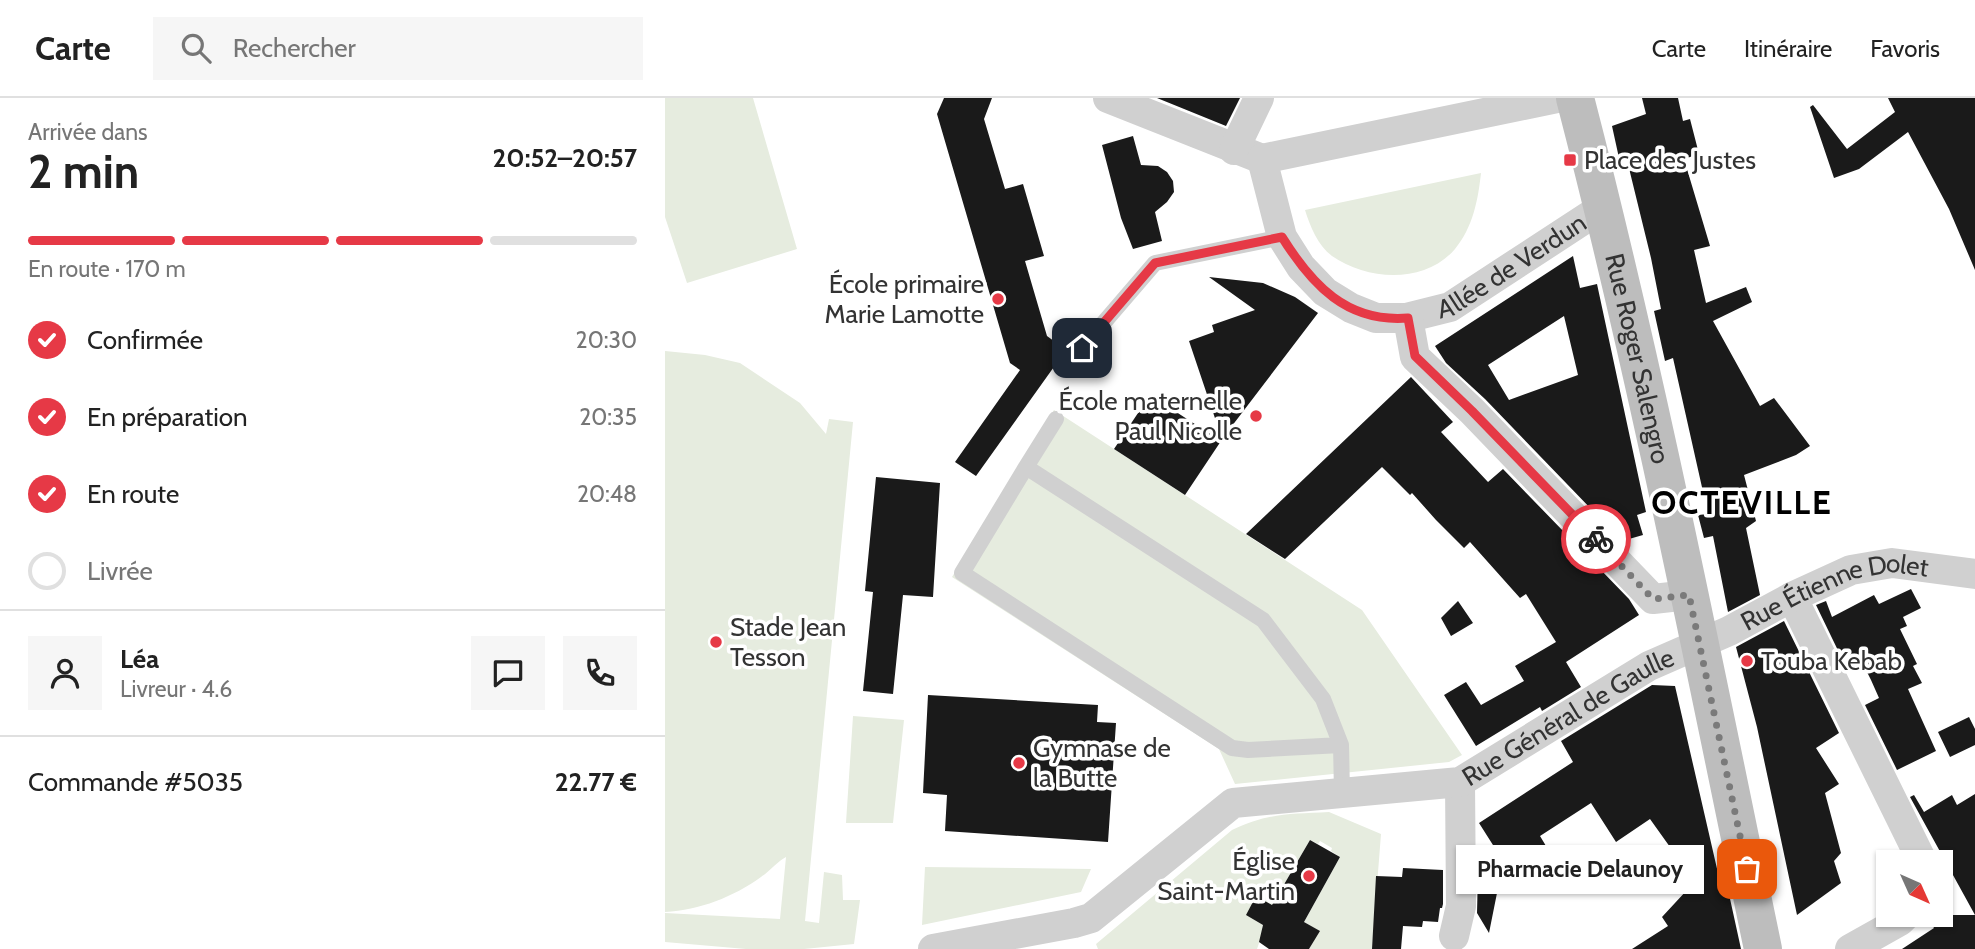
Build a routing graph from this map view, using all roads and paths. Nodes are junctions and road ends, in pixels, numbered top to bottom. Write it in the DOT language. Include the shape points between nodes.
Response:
graph roads {
  1 [pos="1108,98"];
  2 [pos="1259,98"];
  3 [pos="1557,98"];
  4 [pos="1575,98"];
  5 [pos="1248,154"];
  6 [pos="1603,207"];
  7 [pos="1282,237"];
  8 [pos="1408,318"];
  9 [pos="1082,348"];
  10 [pos="1056,419"];
  11 [pos="1026,467"];
  12 [pos="1975,574"];
  13 [pos="1689,595"];
  14 [pos="1792,597"];
  15 [pos="1701,643"];
  16 [pos="1341,745"];
  17 [pos="1460,782"];
  18 [pos="1342,793"];
  19 [pos="1917,850"];
  20 [pos="1888,928"];
  21 [pos="1032,940"];
  22 [pos="1455,945"];
  23 [pos="933,949"];
  24 [pos="1763,949"];
  25 [pos="1850,949"];
  1 -- 5 [label="street"];
  2 -- 5 [label="street"];
  3 -- 5 [label="street"];
  4 -- 6 [label="main road, Rue Roger Salengro"];
  5 -- 7 [label="street, Allée de Verdun"];
  6 -- 8 [label="street, Allée de Verdun" via="1450,307"];
  6 -- 13 [label="main road, Rue Roger Salengro"];
  7 -- 8 [label="street, Allée de Verdun" via="1301,267 1350,309 1376,318"];
  7 -- 9 [label="lane" via="1155,263"];
  8 -- 13 [label="street" via="1415,356 1653,599"];
  10 -- 11 [label="lane"];
  11 -- 16 [label="lane" via="1263,620 1322,699"];
  11 -- 16 [label="lane" via="962,573 1232,748"];
  12 -- 14 [label="street, Rue Étienne Dolet" via="1892,563 1851,570"];
  13 -- 15 [label="main road, Rue Roger Salengro"];
  14 -- 15 [label="street, Rue Étienne Dolet"];
  14 -- 19 [label="street"];
  15 -- 17 [label="street, Rue Général de Gaulle" via="1649,666"];
  15 -- 24 [label="main road, Rue Roger Salengro"];
  16 -- 18 [label="lane"];
  17 -- 18 [label="street, Rue Général de Gaulle"];
  17 -- 22 [label="street" via="1461,906"];
  18 -- 21 [label="street, Rue Général de Gaulle" via="1233,803 1091,918"];
  20 -- 25 [label="street"];
  21 -- 23 [label="street, Rue Général de Gaulle"];
}
